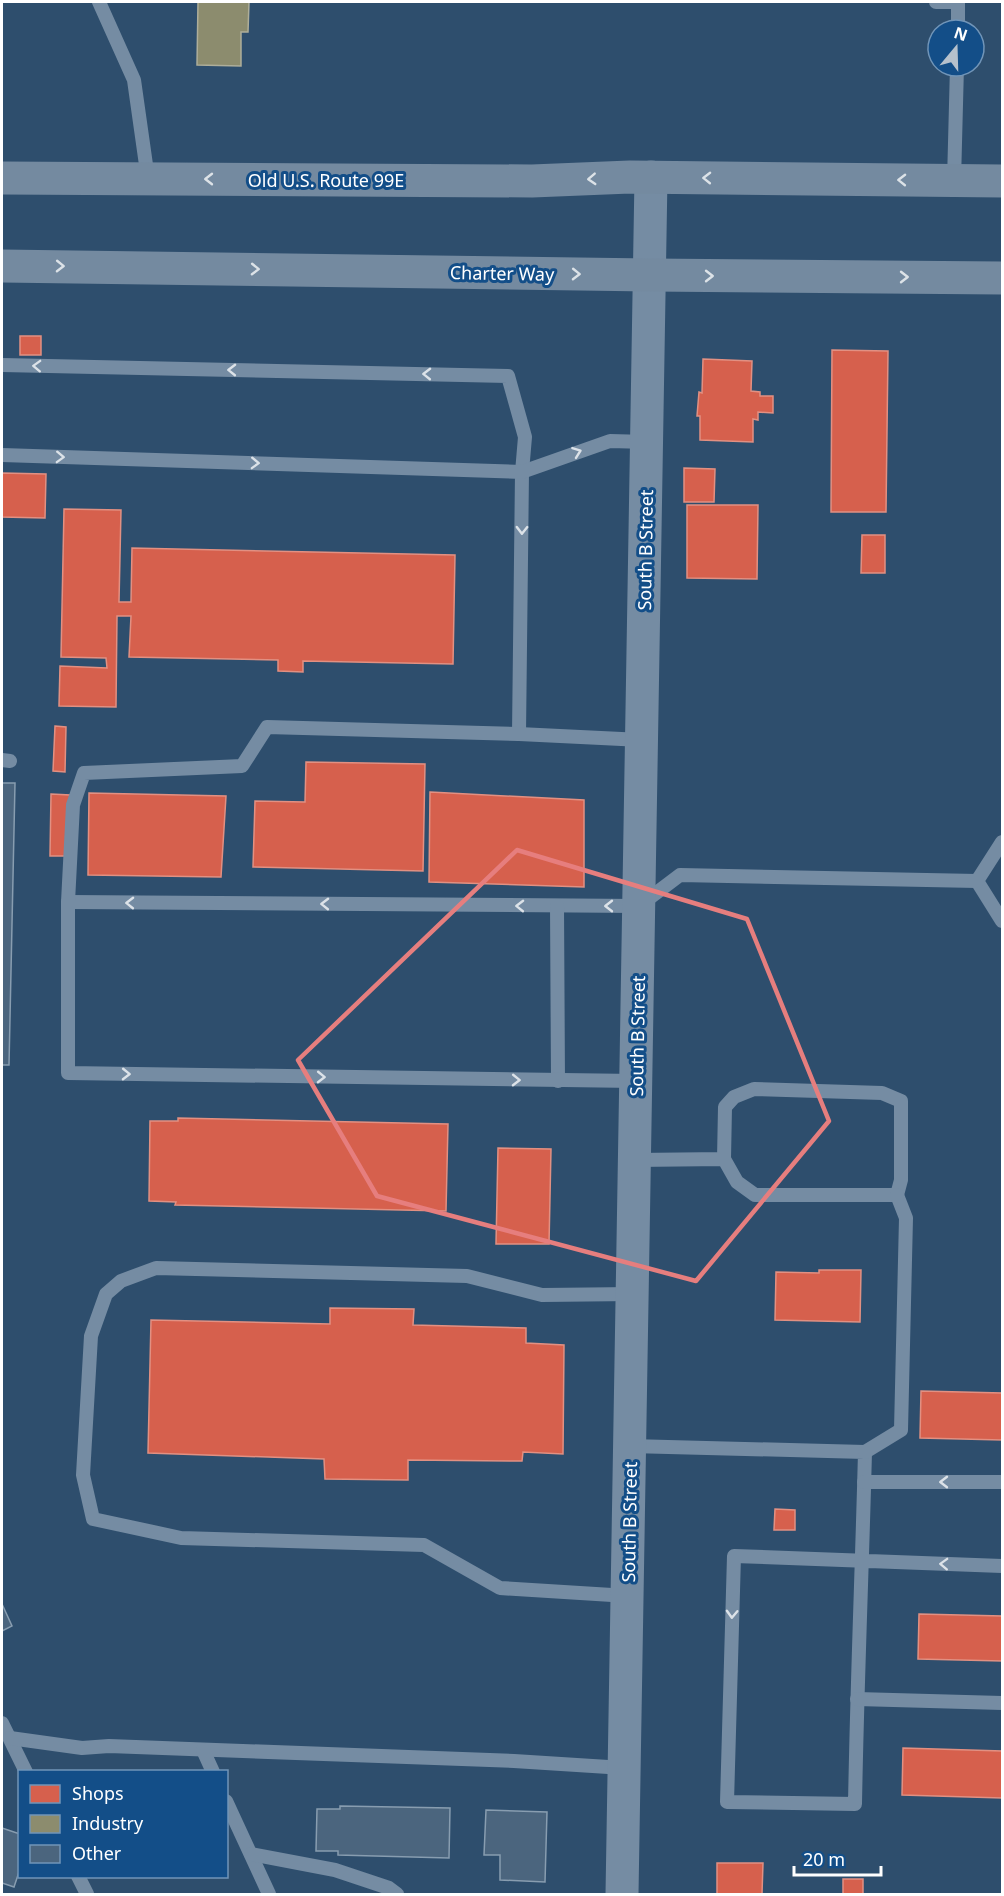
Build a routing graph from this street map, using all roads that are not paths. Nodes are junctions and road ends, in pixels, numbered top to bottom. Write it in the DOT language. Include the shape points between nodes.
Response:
graph roads {
  1 [pos="99,2"];
  2 [pos="936,2"];
  3 [pos="958,2"];
  4 [pos="958,18"];
  5 [pos="957,78"];
  6 [pos="651,177"];
  7 [pos="2,178"];
  8 [pos="148,179"];
  9 [pos="954,181"];
  10 [pos="1002,181"];
  11 [pos="2,266"];
  12 [pos="650,275"];
  13 [pos="1002,278"];
  14 [pos="2,365"];
  15 [pos="647,442"];
  16 [pos="2,455"];
  17 [pos="522,472"];
  18 [pos="519,734"];
  19 [pos="642,740"];
  20 [pos="1002,842"];
  21 [pos="977,881"];
  22 [pos="68,902"];
  23 [pos="557,906"];
  24 [pos="639,906"];
  25 [pos="1002,921"];
  26 [pos="558,1081"];
  27 [pos="636,1081"];
  28 [pos="724,1159"];
  29 [pos="635,1160"];
  30 [pos="897,1195"];
  31 [pos="633,1294"];
  32 [pos="630,1446"];
  33 [pos="865,1452"];
  34 [pos="864,1482"];
  35 [pos="1002,1482"];
  36 [pos="862,1561"];
  37 [pos="1002,1566"];
  38 [pos="628,1596"];
  39 [pos="857,1699"];
  40 [pos="1002,1702"];
  41 [pos="2,1723"];
  42 [pos="10,1738"];
  43 [pos="203,1750"];
  44 [pos="625,1768"];
  45 [pos="25,1770"];
  46 [pos="212,1770"];
  47 [pos="228,1805"];
  48 [pos="251,1854"];
  49 [pos="79,1878"];
  50 [pos="87,1894"];
  51 [pos="269,1894"];
  52 [pos="397,1894"];
  53 [pos="622,1894"];
  1 -- 8 [label="lane" via="134,80"];
  2 -- 3 [label="lane"];
  3 -- 4 [label="lane"];
  5 -- 9 [label="lane"];
  6 -- 8 [label="main road, Old U.S. Route 99E, one-way" via="532,181"];
  9 -- 6 [label="main road, one-way"];
  6 -- 12 [label="street, South B Street"];
  7 -- 8 [label="main road, Old U.S. Route 99E"];
  9 -- 10 [label="main road"];
  11 -- 12 [label="main road, Charter Way, one-way"];
  12 -- 13 [label="main road, Charter Way, one-way"];
  12 -- 15 [label="street, South B Street"];
  17 -- 14 [label="lane, one-way" via="525,437 508,376"];
  17 -- 15 [label="lane, one-way" via="610,441"];
  15 -- 19 [label="street, South B Street"];
  16 -- 17 [label="lane, one-way"];
  17 -- 18 [label="lane, one-way"];
  18 -- 19 [label="lane"];
  18 -- 22 [label="lane" via="267,727 242,766 84,773 73,805"];
  19 -- 24 [label="street, South B Street"];
  20 -- 21 [label="lane"];
  21 -- 24 [label="lane" via="680,875"];
  21 -- 25 [label="lane"];
  23 -- 22 [label="lane, one-way"];
  22 -- 26 [label="lane, one-way" via="68,1073"];
  24 -- 23 [label="lane, one-way"];
  23 -- 26 [label="lane"];
  24 -- 27 [label="street, South B Street"];
  26 -- 27 [label="lane"];
  27 -- 29 [label="street, South B Street"];
  28 -- 29 [label="lane"];
  28 -- 30 [label="lane" via="737,1182 755,1195"];
  28 -- 30 [label="lane" via="725,1107 734,1097 754,1089 882,1093 900,1101 901,1180"];
  29 -- 31 [label="street, South B Street"];
  30 -- 33 [label="lane" via="906,1218 902,1430"];
  31 -- 32 [label="street, South B Street"];
  31 -- 38 [label="lane" via="542,1295 467,1276 156,1268 121,1281 106,1294 99,1311 91,1336 82,1476 93,1519 181,1538 424,1545 500,1588"];
  32 -- 33 [label="lane"];
  32 -- 38 [label="street, South B Street"];
  33 -- 34 [label="lane"];
  35 -- 34 [label="lane, one-way"];
  34 -- 36 [label="lane"];
  37 -- 36 [label="lane, one-way"];
  36 -- 39 [label="lane"];
  36 -- 39 [label="lane, one-way" via="734,1556 727,1802 855,1804"];
  38 -- 44 [label="street, South B Street"];
  39 -- 40 [label="lane"];
  41 -- 42 [label="lane"];
  42 -- 43 [label="lane" via="82,1748"];
  42 -- 45 [label="lane"];
  43 -- 44 [label="lane"];
  43 -- 46 [label="lane"];
  44 -- 53 [label="street, South B Street"];
  47 -- 48 [label="lane"];
  48 -- 51 [label="lane"];
  48 -- 52 [label="lane" via="335,1870"];
  49 -- 50 [label="lane"];
}
